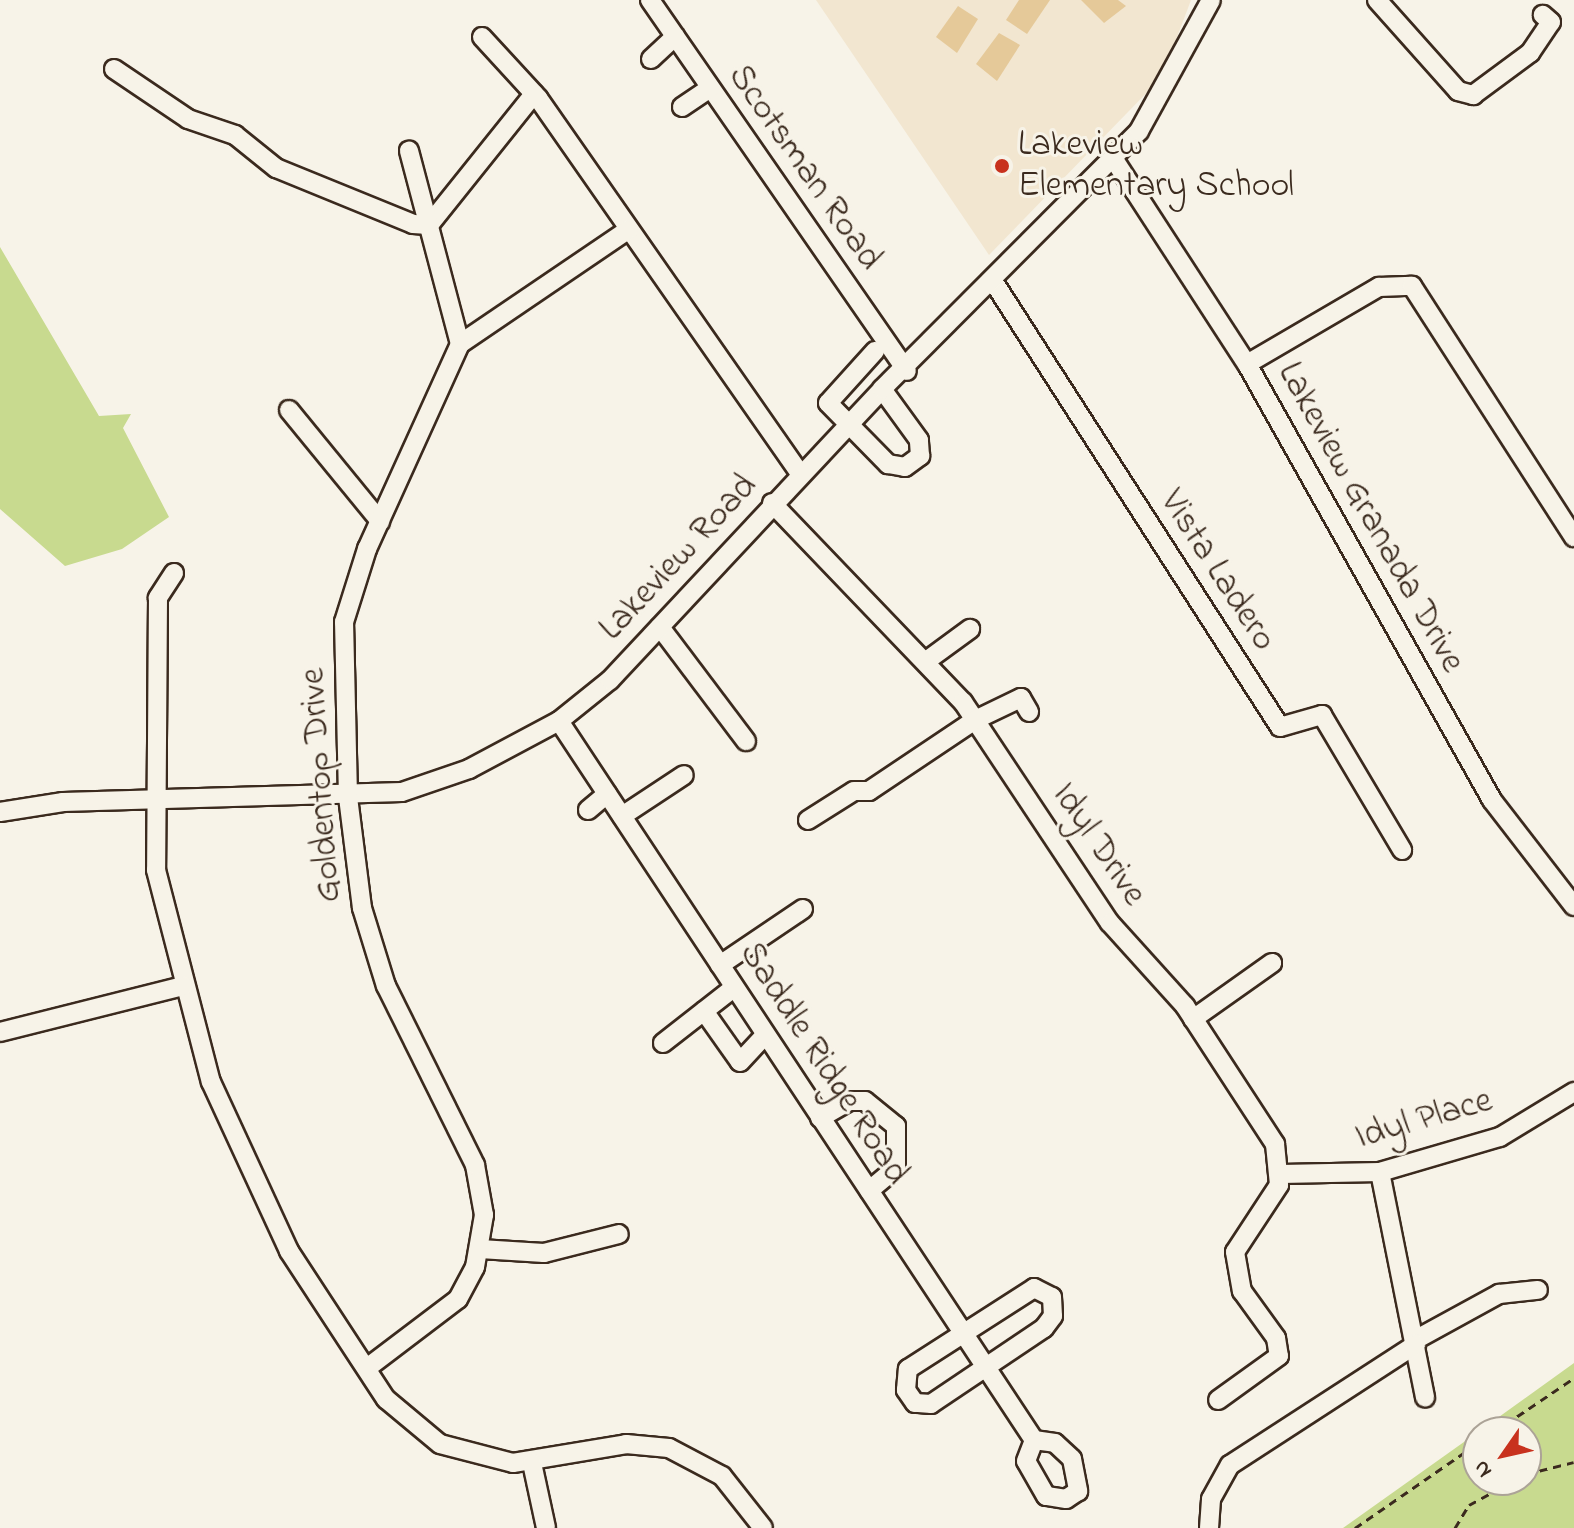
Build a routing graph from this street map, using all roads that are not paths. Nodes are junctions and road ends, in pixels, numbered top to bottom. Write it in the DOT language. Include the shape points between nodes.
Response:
graph roads {
  1 [pos="650,0"];
  2 [pos="1211,0"];
  3 [pos="1377,0"];
  4 [pos="1547,12"];
  5 [pos="482,37"];
  6 [pos="675,37"];
  7 [pos="651,59"];
  8 [pos="114,69"];
  9 [pos="710,88"];
  10 [pos="534,94"];
  11 [pos="682,107"];
  12 [pos="409,151"];
  13 [pos="1113,158"];
  14 [pos="429,225"];
  15 [pos="628,230"];
  16 [pos="993,281"];
  17 [pos="460,344"];
  18 [pos="875,351"];
  19 [pos="1247,364"];
  20 [pos="907,371"];
  21 [pos="854,375"];
  22 [pos="880,391"];
  23 [pos="289,410"];
  24 [pos="848,424"];
  25 [pos="800,474"];
  26 [pos="772,503"];
  27 [pos="380,521"];
  28 [pos="1573,535"];
  29 [pos="174,573"];
  30 [pos="660,627"];
  31 [pos="970,629"];
  32 [pos="929,659"];
  33 [pos="1029,712"];
  34 [pos="975,720"];
  35 [pos="559,721"];
  36 [pos="746,741"];
  37 [pos="684,775"];
  38 [pos="607,794"];
  39 [pos="348,797"];
  40 [pos="152,800"];
  41 [pos="588,810"];
  42 [pos="0,812"];
  43 [pos="622,816"];
  44 [pos="808,820"];
  45 [pos="1402,850"];
  46 [pos="1574,906"];
  47 [pos="803,909"];
  48 [pos="1272,963"];
  49 [pos="720,965"];
  50 [pos="183,986"];
  51 [pos="732,989"];
  52 [pos="704,1011"];
  53 [pos="1193,1019"];
  54 [pos="0,1032"];
  55 [pos="764,1036"];
  56 [pos="663,1043"];
  57 [pos="1574,1092"];
  58 [pos="820,1118"];
  59 [pos="1380,1172"];
  60 [pos="1281,1174"];
  61 [pos="869,1191"];
  62 [pos="619,1234"];
  63 [pos="480,1249"];
  64 [pos="1538,1290"];
  65 [pos="962,1330"];
  66 [pos="1415,1342"];
  67 [pos="367,1368"];
  68 [pos="987,1368"];
  69 [pos="1425,1398"];
  70 [pos="1218,1400"];
  71 [pos="1034,1440"];
  72 [pos="532,1463"];
  73 [pos="546,1528"];
  74 [pos="763,1528"];
  75 [pos="1209,1528"];
  1 -- 6 [label="street, Scotsman Road"];
  2 -- 13 [label="street, Lakeview Road" via="1147,118"];
  3 -- 4 [label="street" via="1458,91 1473,95 1520,62"];
  5 -- 10 [label="street"];
  6 -- 7 [label="street"];
  6 -- 9 [label="street, Scotsman Road"];
  8 -- 14 [label="street" via="316,189"];
  9 -- 11 [label="street"];
  9 -- 20 [label="street, Scotsman Road"];
  10 -- 14 [label="street"];
  10 -- 15 [label="street"];
  12 -- 14 [label="street"];
  13 -- 16 [label="street, Lakeview Road"];
  13 -- 19 [label="street, Lakeview Granada Drive"];
  14 -- 17 [label="street"];
  15 -- 17 [label="street"];
  15 -- 25 [label="street"];
  16 -- 20 [label="street, Lakeview Road"];
  16 -- 45 [label="street, Vista Ladero" via="1280,727 1322,715"];
  17 -- 27 [label="street, Goldentop Drive"];
  18 -- 21 [label="street"];
  19 -- 28 [label="street" via="1379,287 1412,286"];
  19 -- 46 [label="street, Lakeview Granada Drive" via="1492,800"];
  20 -- 22 [label="street, Lakeview Road"];
  21 -- 22 [label="street"];
  21 -- 24 [label="street" via="828,403"];
  22 -- 24 [label="street, Lakeview Road"];
  22 -- 24 [label="street" via="919,440 920,456 905,467 888,464"];
  23 -- 27 [label="street"];
  24 -- 25 [label="street, Lakeview Road"];
  25 -- 26 [label="street, Lakeview Road"];
  26 -- 30 [label="street, Lakeview Road"];
  26 -- 32 [label="street, Idyl Drive"];
  27 -- 39 [label="street, Goldentop Drive" via="344,622"];
  29 -- 40 [label="street" via="158,598"];
  30 -- 35 [label="street, Lakeview Road"];
  30 -- 36 [label="street"];
  31 -- 32 [label="street"];
  32 -- 34 [label="street, Idyl Drive"];
  33 -- 34 [label="street" via="1021,698"];
  34 -- 44 [label="street" via="869,791 854,791"];
  34 -- 53 [label="street, Idyl Drive" via="1110,923"];
  35 -- 38 [label="street, Saddle Ridge Road"];
  35 -- 39 [label="street, Lakeview Road" via="469,769 402,792"];
  37 -- 43 [label="street"];
  38 -- 41 [label="street"];
  38 -- 43 [label="street, Saddle Ridge Road"];
  39 -- 40 [label="street, Lakeview Road"];
  39 -- 63 [label="street, Goldentop Drive" via="362,908 386,986 480,1181"];
  40 -- 42 [label="street, Lakeview Road"];
  40 -- 50 [label="street" via="156,870"];
  43 -- 49 [label="street, Saddle Ridge Road"];
  47 -- 49 [label="street"];
  48 -- 53 [label="street"];
  49 -- 51 [label="street, Saddle Ridge Road"];
  50 -- 54 [label="street"];
  50 -- 67 [label="street" via="247,1170 289,1251"];
  51 -- 52 [label="street"];
  51 -- 55 [label="street, Saddle Ridge Road"];
  52 -- 55 [label="street" via="736,1069"];
  52 -- 56 [label="street"];
  53 -- 60 [label="street, Idyl Drive" via="1270,1135"];
  55 -- 58 [label="street, Saddle Ridge Road"];
  57 -- 59 [label="street, Idyl Place" via="1500,1137"];
  58 -- 61 [label="street, Saddle Ridge Road"];
  58 -- 61 [label="street" via="850,1101 882,1108 902,1150 896,1168"];
  59 -- 60 [label="street, Idyl Place"];
  59 -- 66 [label="street"];
  60 -- 70 [label="street" via="1235,1252 1242,1291 1276,1338 1279,1356"];
  61 -- 65 [label="street, Saddle Ridge Road"];
  62 -- 63 [label="street" via="544,1253"];
  63 -- 67 [label="street, Goldentop Drive" via="446,1313"];
  64 -- 66 [label="street" via="1499,1294"];
  65 -- 68 [label="street, Saddle Ridge Road"];
  65 -- 68 [label="street" via="908,1369 906,1390 915,1403 931,1404"];
  65 -- 68 [label="street" via="1034,1288 1052,1297 1053,1316"];
  66 -- 69 [label="street"];
  66 -- 75 [label="street" via="1230,1465 1211,1499"];
  67 -- 72 [label="street" via="397,1412 440,1444 494,1461"];
  68 -- 71 [label="street, Saddle Ridge Road"];
  72 -- 73 [label="street"];
  72 -- 74 [label="street" via="626,1444 669,1448 722,1476"];
}
